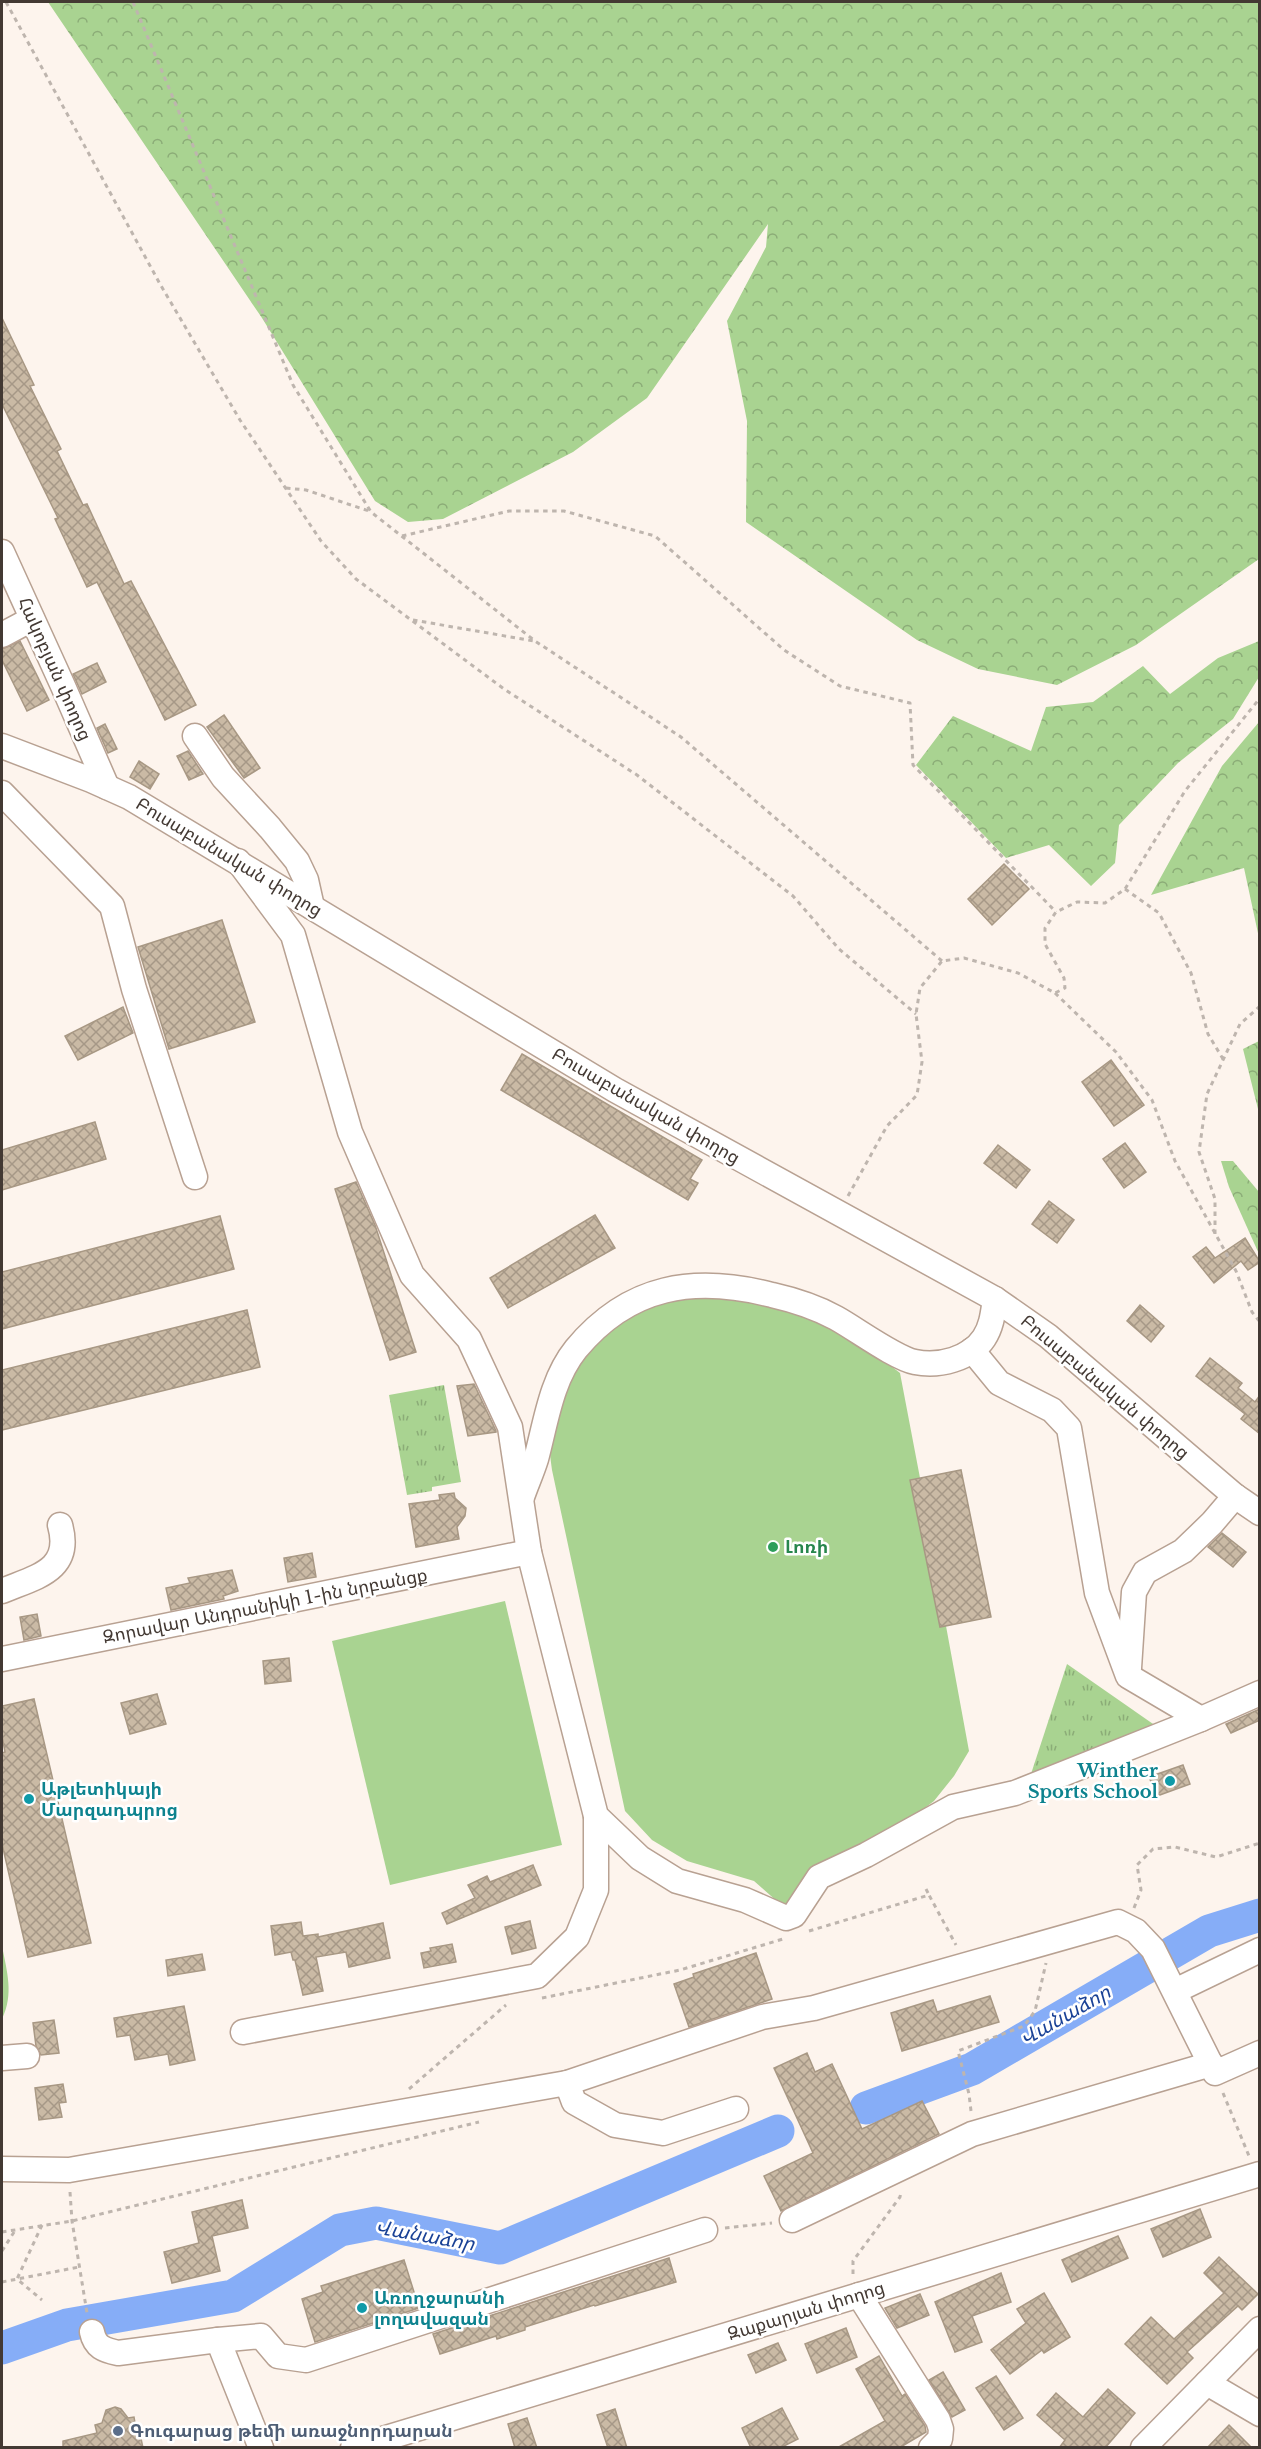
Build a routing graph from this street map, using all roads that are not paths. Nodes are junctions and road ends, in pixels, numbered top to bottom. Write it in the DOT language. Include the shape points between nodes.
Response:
graph roads {
  1 [pos="2,552"];
  2 [pos="32,618"];
  3 [pos="2,634"];
  4 [pos="195,736"];
  5 [pos="2,746"];
  6 [pos="106,787"];
  7 [pos="2,793"];
  8 [pos="238,861"];
  9 [pos="312,907"];
  10 [pos="195,1177"];
  11 [pos="995,1299"];
  12 [pos="972,1350"];
  13 [pos="1235,1496"];
  14 [pos="521,1500"];
  15 [pos="1260,1513"];
  16 [pos="60,1525"];
  17 [pos="529,1552"];
  18 [pos="2,1591"];
  19 [pos="2,1659"];
  20 [pos="1128,1676"];
  21 [pos="1260,1693"];
  22 [pos="1201,1719"];
  23 [pos="596,1816"];
  24 [pos="1260,1950"];
  25 [pos="1170,1981"];
  26 [pos="243,2032"];
  27 [pos="1260,2053"];
  28 [pos="27,2056"];
  29 [pos="2,2058"];
  30 [pos="1213,2069"];
  31 [pos="567,2083"];
  32 [pos="736,2109"];
  33 [pos="2,2169"];
  34 [pos="1258,2174"];
  35 [pos="792,2220"];
  36 [pos="705,2230"];
  37 [pos="860,2295"];
  38 [pos="1260,2329"];
  39 [pos="92,2332"];
  40 [pos="218,2340"];
  41 [pos="1207,2383"];
  42 [pos="1260,2414"];
  43 [pos="355,2447"];
  44 [pos="261,2448"];
  45 [pos="931,2448"];
  46 [pos="1143,2448"];
  1 -- 2 [label="street, Հակոբյան փողոց"];
  2 -- 3 [label="street"];
  2 -- 6 [label="street, Հակոբյան փողոց"];
  4 -- 9 [label="street" via="223,777 297,861"];
  5 -- 6 [label="street, Բուսաբանական փողոց"];
  6 -- 8 [label="street, Բուսաբանական փողոց"];
  7 -- 10 [label="street" via="112,906 134,989"];
  8 -- 9 [label="street, Բուսաբանական փողոց"];
  8 -- 14 [label="street" via="293,935 351,1132 412,1275 469,1339 510,1427"];
  9 -- 11 [label="street, Բուսաբանական փողոց" via="615,1090"];
  11 -- 12 [label="street" via="984,1338"];
  11 -- 13 [label="street, Բուսաբանական փողոց" via="1048,1336"];
  12 -- 14 [label="street" via="936,1365 913,1362 835,1317 796,1301 721,1285 676,1286 640,1298 600,1323 574,1351 556,1383"];
  12 -- 20 [label="street" via="999,1383 1052,1410 1069,1428 1097,1593"];
  13 -- 15 [label="street, Բուսաբանական փողոց"];
  13 -- 20 [label="street" via="1183,1551 1145,1572 1134,1592"];
  14 -- 17 [label="street"];
  16 -- 18 [label="street" via="64,1540 60,1561 48,1571"];
  17 -- 19 [label="street, Զորավար Անդրանիկի 1-ին նրբանցք"];
  17 -- 23 [label="street"];
  20 -- 22 [label="street"];
  21 -- 22 [label="street"];
  22 -- 23 [label="street" via="1015,1793 953,1807 819,1876 794,1915 786,1918 745,1900 677,1881 640,1858"];
  23 -- 26 [label="street" via="597,1890 577,1937 537,1976"];
  24 -- 25 [label="street"];
  25 -- 30 [label="street"];
  25 -- 31 [label="street" via="1152,1949 1136,1931 1118,1922 814,2008 762,2016"];
  27 -- 30 [label="street"];
  28 -- 29 [label="street"];
  30 -- 35 [label="street" via="972,2134"];
  31 -- 32 [label="street" via="574,2102 615,2126 663,2133"];
  31 -- 33 [label="street" via="69,2170"];
  34 -- 37 [label="street, Զաքարյան փողոց"];
  36 -- 40 [label="street" via="306,2360 278,2356 261,2336"];
  37 -- 43 [label="street, Զաքարյան փողոց"];
  37 -- 45 [label="street" via="938,2420 940,2439"];
  38 -- 41 [label="street"];
  39 -- 40 [label="street" via="103,2350 118,2353"];
  40 -- 44 [label="street"];
  41 -- 42 [label="street"];
  41 -- 46 [label="street"];
}
